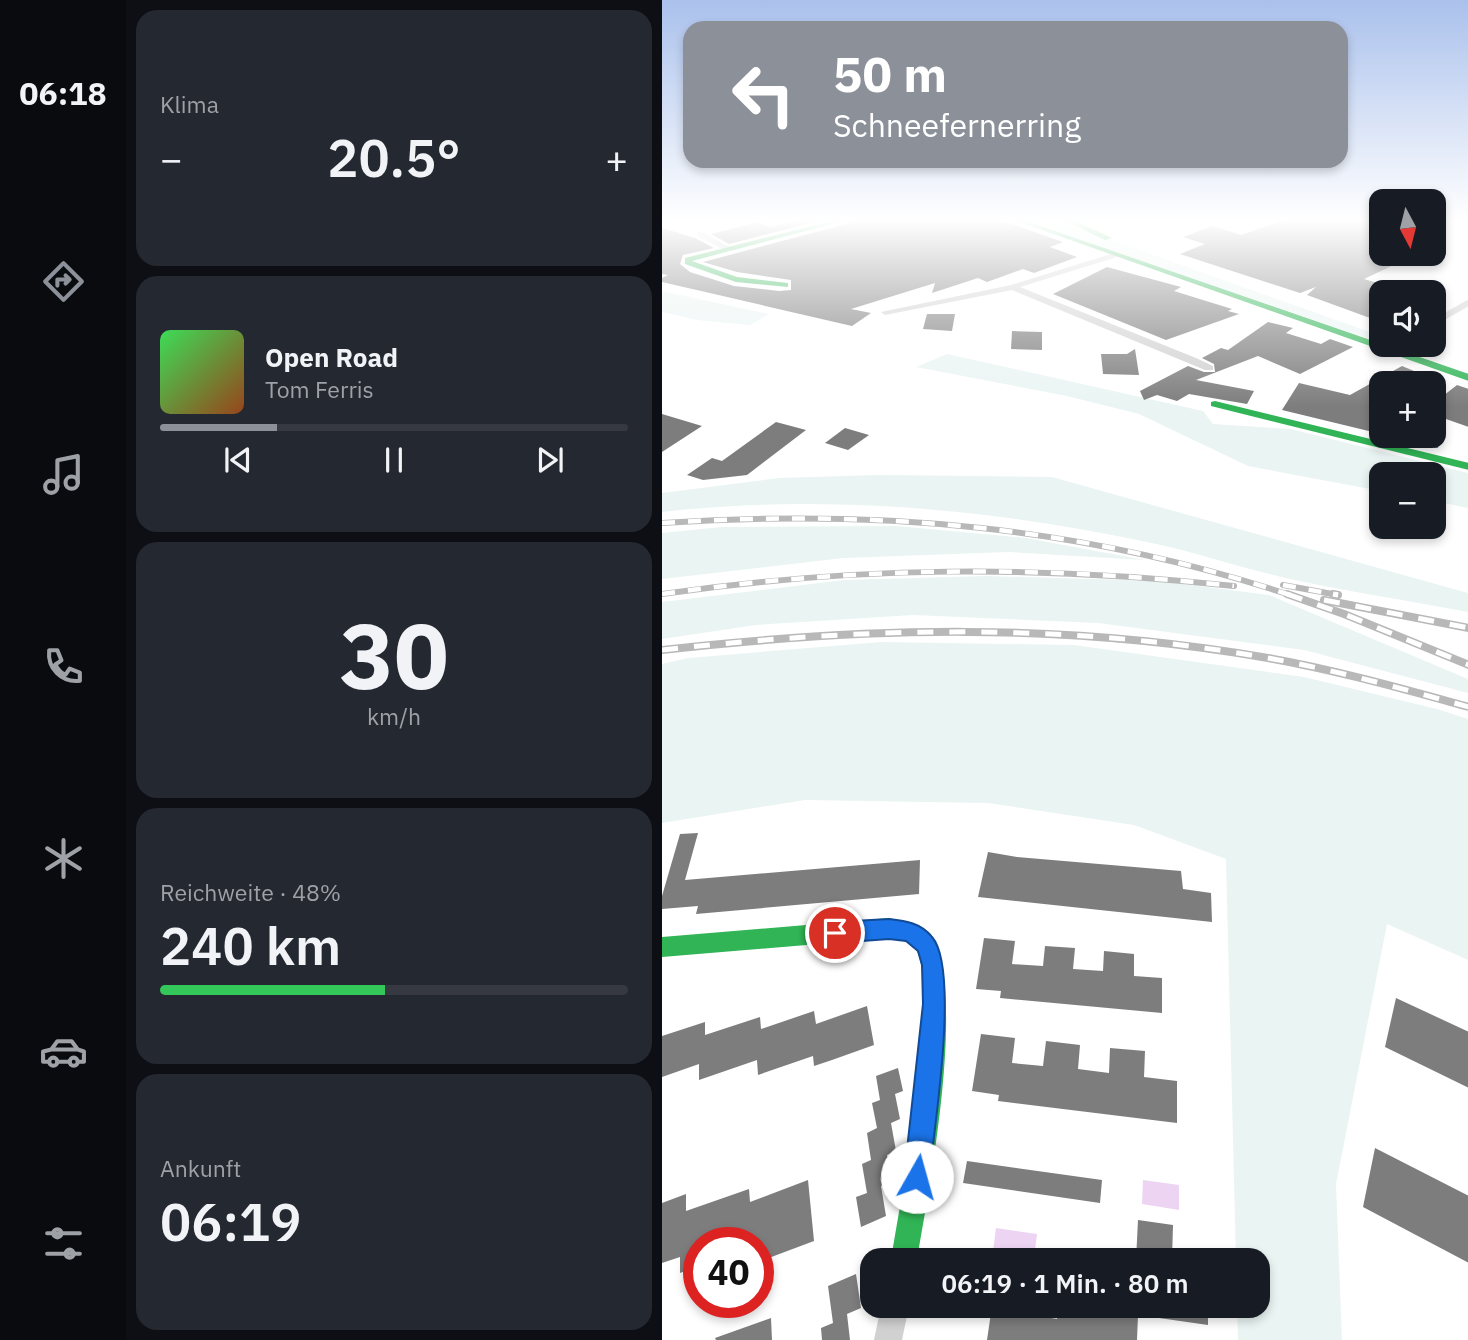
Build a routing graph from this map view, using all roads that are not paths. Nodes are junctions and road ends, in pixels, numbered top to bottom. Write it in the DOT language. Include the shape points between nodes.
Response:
graph roads {
  1 [pos="757,283"];
  2 [pos="1027,283"];
  3 [pos="1197,283"];
  4 [pos="1233,283"];
  5 [pos="785,285"];
  6 [pos="1013,287"];
  7 [pos="1469,302"];
  8 [pos="885,312"];
  9 [pos="1446,316"];
  10 [pos="1369,330"];
  11 [pos="1369,339"];
  12 [pos="1446,356"];
  13 [pos="1418,357"];
  14 [pos="1469,364"];
  15 [pos="1209,369"];
  16 [pos="1469,378"];
  17 [pos="1215,404"];
  18 [pos="1469,467"];
  19 [pos="662,947"];
  20 [pos="906,1248"];
  21 [pos="893,1318"];
  22 [pos="888,1340"];
  1 -- 5 [label="main road"];
  2 -- 6 [label="street"];
  3 -- 11 [label="main road"];
  4 -- 10 [label="main road"];
  6 -- 8 [label="street"];
  6 -- 15 [label="street"];
  7 -- 9 [label="street"];
  12 -- 14 [label="main road"];
  13 -- 16 [label="main road"];
  17 -- 18 [label="main road"];
  19 -- 20 [label="main road" via="889,929 911,932 926,945 933,965 935,1004"];
  21 -- 22 [label="street"];
}
